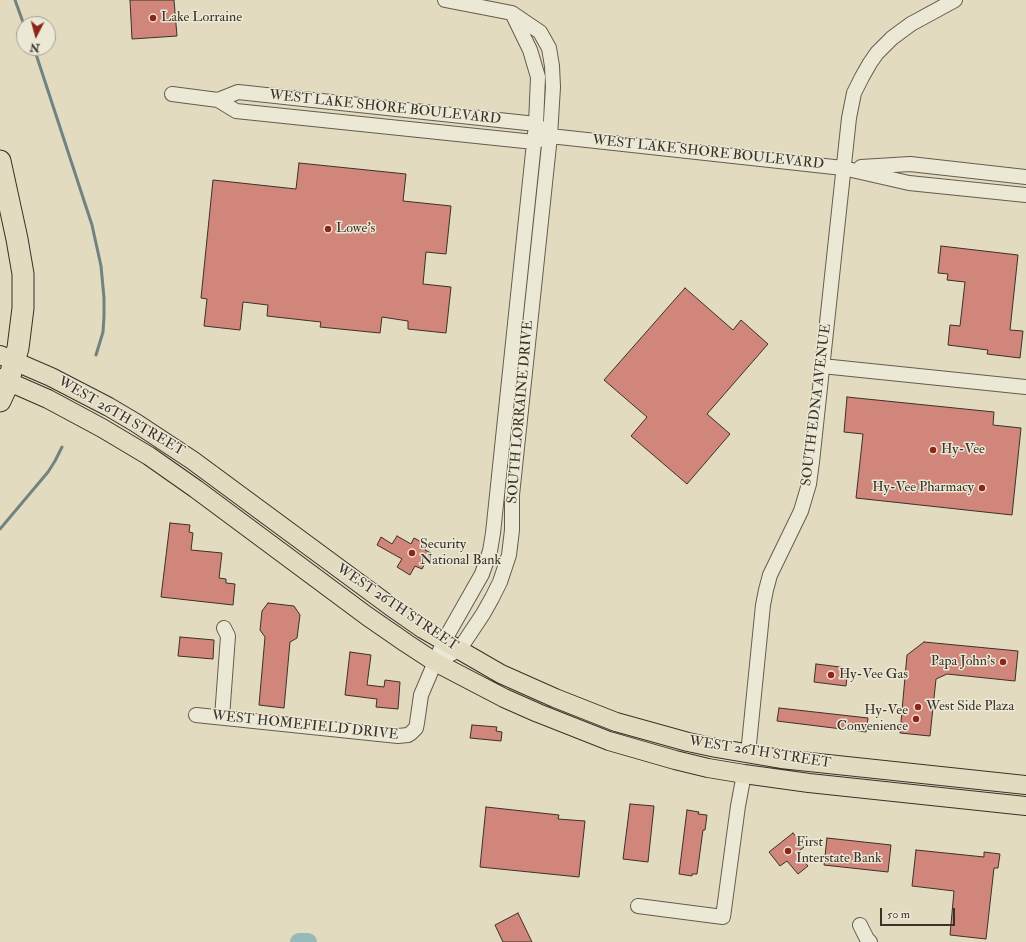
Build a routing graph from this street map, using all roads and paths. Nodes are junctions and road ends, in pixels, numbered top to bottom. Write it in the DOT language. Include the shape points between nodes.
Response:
graph roads {
  1 [pos="445,0"];
  2 [pos="955,0"];
  3 [pos="512,13"];
  4 [pos="172,94"];
  5 [pos="218,100"];
  6 [pos="536,124"];
  7 [pos="550,136"];
  8 [pos="534,142"];
  9 [pos="0,161"];
  10 [pos="843,168"];
  11 [pos="1026,176"];
  12 [pos="1026,195"];
  13 [pos="7,358"];
  14 [pos="822,366"];
  15 [pos="4,379"];
  16 [pos="1026,387"];
  17 [pos="0,401"];
  18 [pos="224,628"];
  19 [pos="444,641"];
  20 [pos="459,650"];
  21 [pos="435,662"];
  22 [pos="196,715"];
  23 [pos="222,717"];
  24 [pos="588,733"];
  25 [pos="748,754"];
  26 [pos="911,773"];
  27 [pos="744,774"];
  28 [pos="1026,785"];
  29 [pos="1026,806"];
  30 [pos="638,906"];
  31 [pos="860,925"];
  32 [pos="870,942"];
  1 -- 3 [label="street"];
  2 -- 10 [label="street, SOUTH EDNA AVENUE" via="901,30 870,63 854,93"];
  3 -- 6 [label="street, SOUTH LORRAINE DRIVE" via="530,50 538,76"];
  3 -- 7 [label="street, SOUTH LORRAINE DRIVE" via="540,32 549,48 553,86"];
  4 -- 5 [label="street, WEST LAKE SHORE BOULEVARD"];
  5 -- 6 [label="street, WEST LAKE SHORE BOULEVARD" via="238,92"];
  5 -- 8 [label="street, WEST LAKE SHORE BOULEVARD" via="236,111"];
  6 -- 7 [label="street"];
  6 -- 8 [label="street, SOUTH LORRAINE DRIVE"];
  7 -- 8 [label="street, WEST LAKE SHORE BOULEVARD"];
  7 -- 10 [label="street, WEST LAKE SHORE BOULEVARD"];
  7 -- 20 [label="street, SOUTH LORRAINE DRIVE" via="512,495 509,555 492,598"];
  8 -- 19 [label="street, SOUTH LORRAINE DRIVE" via="490,551 482,574"];
  9 -- 13 [label="highway" via="23,274 23,308 18,348"];
  10 -- 11 [label="street, WEST LAKE SHORE BOULEVARD" via="910,164"];
  10 -- 12 [label="street, WEST LAKE SHORE BOULEVARD" via="909,183"];
  10 -- 14 [label="street, SOUTH EDNA AVENUE"];
  13 -- 15 [label="highway"];
  13 -- 19 [label="main road, WEST 26TH STREET" via="51,376 164,440 390,606"];
  14 -- 16 [label="street"];
  14 -- 25 [label="street, SOUTH EDNA AVENUE" via="812,462 805,498 770,575 766,590"];
  15 -- 17 [label="highway"];
  15 -- 21 [label="main road, WEST 26TH STREET" via="79,415 149,456 367,616"];
  18 -- 23 [label="street" via="228,636"];
  19 -- 20 [label="main road, WEST 26TH STREET"];
  19 -- 21 [label="street, WEST HOMEFIELD DRIVE"];
  20 -- 21 [label="street, SOUTH LORRAINE DRIVE"];
  20 -- 25 [label="main road, WEST 26TH STREET" via="501,674 585,711 688,742"];
  21 -- 23 [label="street, WEST HOMEFIELD DRIVE" via="421,695 416,728 408,735"];
  21 -- 24 [label="main road, WEST 26TH STREET" via="504,698"];
  22 -- 23 [label="street, WEST HOMEFIELD DRIVE"];
  24 -- 25 [label="main road" via="721,762 742,760"];
  24 -- 27 [label="main road, WEST 26TH STREET" via="675,760"];
  25 -- 26 [label="main road, WEST 26TH STREET"];
  26 -- 27 [label="main road" via="855,776 758,766"];
  26 -- 28 [label="main road, WEST 26TH STREET"];
  27 -- 29 [label="main road, WEST 26TH STREET"];
  27 -- 30 [label="street" via="723,917"];
  31 -- 32 [label="street"];
}
